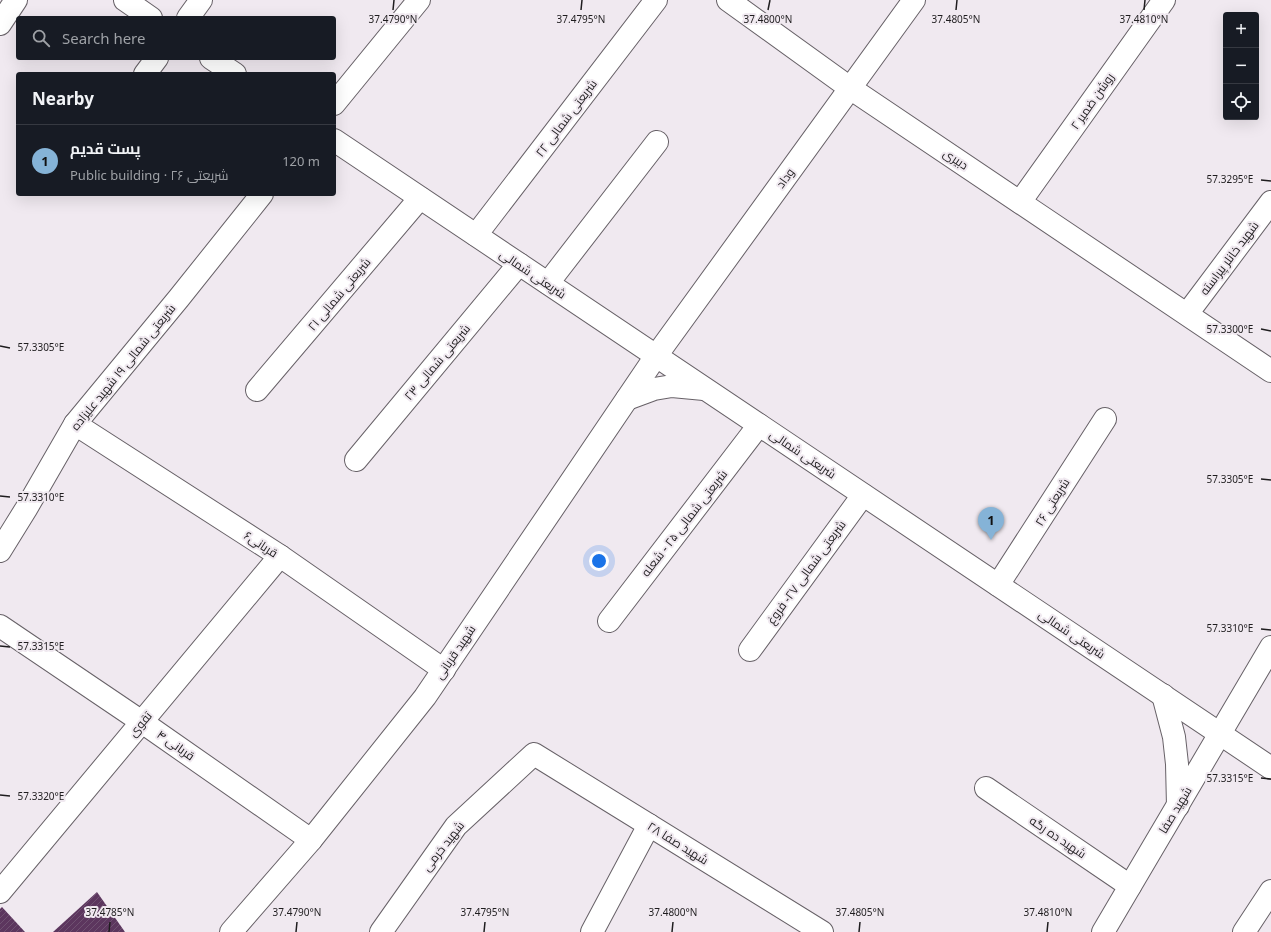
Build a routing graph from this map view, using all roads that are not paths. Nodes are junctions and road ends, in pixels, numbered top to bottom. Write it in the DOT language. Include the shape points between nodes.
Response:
graph roads {
  1 [pos="16,0"];
  2 [pos="125,0"];
  3 [pos="201,0"];
  4 [pos="419,0"];
  5 [pos="656,0"];
  6 [pos="728,0"];
  7 [pos="914,0"];
  8 [pos="1164,0"];
  9 [pos="149,16"];
  10 [pos="189,16"];
  11 [pos="0,24"];
  12 [pos="156,60"];
  13 [pos="214,60"];
  14 [pos="147,72"];
  15 [pos="232,72"];
  16 [pos="850,88"];
  17 [pos="336,102"];
  18 [pos="336,141"];
  19 [pos="657,142"];
  20 [pos="260,196"];
  21 [pos="420,198"];
  22 [pos="1020,202"];
  23 [pos="1271,202"];
  24 [pos="476,235"];
  25 [pos="519,264"];
  26 [pos="548,283"];
  27 [pos="1186,314"];
  28 [pos="656,356"];
  29 [pos="1271,371"];
  30 [pos="705,388"];
  31 [pos="258,390"];
  32 [pos="627,399"];
  33 [pos="1105,419"];
  34 [pos="75,424"];
  35 [pos="759,425"];
  36 [pos="356,460"];
  37 [pos="863,495"];
  38 [pos="0,551"];
  39 [pos="280,556"];
  40 [pos="998,585"];
  41 [pos="609,621"];
  42 [pos="0,626"];
  43 [pos="1271,647"];
  44 [pos="750,650"];
  45 [pos="444,670"];
  46 [pos="1163,695"];
  47 [pos="142,722"];
  48 [pos="1220,734"];
  49 [pos="534,754"];
  50 [pos="1271,768"];
  51 [pos="986,788"];
  52 [pos="1178,806"];
  53 [pos="649,825"];
  54 [pos="311,840"];
  55 [pos="1130,886"];
  56 [pos="1271,891"];
  57 [pos="0,892"];
  58 [pos="231,932"];
  59 [pos="381,932"];
  60 [pos="592,932"];
  61 [pos="822,932"];
  62 [pos="1103,932"];
  63 [pos="1244,932"];
  1 -- 11 [label="street"];
  2 -- 9 [label="street"];
  3 -- 10 [label="street"];
  4 -- 17 [label="street"];
  5 -- 24 [label="street, شریعتی شمالی ٢٢"];
  6 -- 16 [label="street, دبیری"];
  7 -- 16 [label="street, وداد"];
  8 -- 22 [label="street, روشن ضمیر ۲"];
  12 -- 14 [label="street"];
  13 -- 15 [label="street"];
  16 -- 22 [label="street, دبیری"];
  16 -- 28 [label="street, وداد"];
  18 -- 21 [label="street, شریعتی شمالی"];
  19 -- 26 [label="street"];
  20 -- 34 [label="street, شریعتی شمالی ۱۹ شهید علیزاده"];
  21 -- 24 [label="street, شریعتی شمالی"];
  21 -- 31 [label="street, شریعتی شمالی ۲۱"];
  22 -- 27 [label="street, دبیری"];
  23 -- 27 [label="street, شهید خانلر پیراسته"];
  24 -- 25 [label="street, شریعتی شمالی"];
  25 -- 26 [label="street, شریعتی شمالی"];
  25 -- 36 [label="street, شریعتی شمالی ۲۳"];
  26 -- 28 [label="street, شریعتی شمالی"];
  27 -- 29 [label="street, دبیری"];
  28 -- 30 [label="street, شریعتی شمالی"];
  28 -- 32 [label="street, شهید قربانی"];
  30 -- 32 [label="street" via="672,386 654,389"];
  30 -- 35 [label="street, شریعتی شمالی"];
  32 -- 45 [label="street, شهید قربانی"];
  33 -- 40 [label="street, شریعتی ۲۶"];
  34 -- 38 [label="street, شریعتی شمالی ۱۹ شهید علیزاده"];
  34 -- 39 [label="street, قربانی۶"];
  35 -- 37 [label="street, شریعتی شمالی"];
  35 -- 41 [label="street, شریعتی شمالی ۲۵ - شعله"];
  37 -- 40 [label="street, شریعتی شمالی"];
  37 -- 44 [label="street, شریعتی شمالی ۲۷- فروغ"];
  39 -- 45 [label="street, قربانی۶"];
  39 -- 47 [label="street, تقوی"];
  40 -- 46 [label="street, شریعتی شمالی"];
  42 -- 47 [label="street, قربانی ۴"];
  43 -- 48 [label="street, شهید صفا"];
  45 -- 54 [label="street, شهید قربانی"];
  46 -- 48 [label="street, شریعتی شمالی"];
  46 -- 52 [label="street" via="1178,764"];
  47 -- 54 [label="street, قربانی ۴"];
  47 -- 57 [label="street, تقوی"];
  48 -- 50 [label="street, شریعتی شمالی"];
  48 -- 52 [label="street, شهید صفا"];
  49 -- 53 [label="street, شهید صفا ۲۸"];
  49 -- 59 [label="street, شهید خرمی" via="456,826"];
  51 -- 55 [label="street, شهید ده رگه"];
  52 -- 55 [label="street, شهید صفا"];
  53 -- 60 [label="street"];
  53 -- 61 [label="street, شهید صفا ۲۸"];
  54 -- 58 [label="street, شهید قربانی"];
  55 -- 62 [label="street, شهید صفا"];
  56 -- 63 [label="street"];
}
